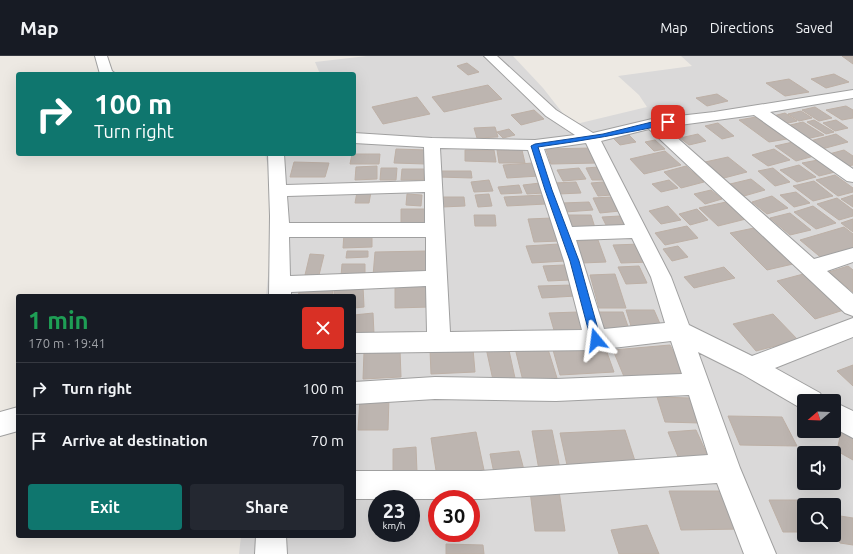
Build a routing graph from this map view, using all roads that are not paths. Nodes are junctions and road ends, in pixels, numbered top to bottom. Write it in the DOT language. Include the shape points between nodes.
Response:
graph roads {
  1 [pos="101,56"];
  2 [pos="490,56"];
  3 [pos="106,72"];
  4 [pos="853,94"];
  5 [pos="756,109"];
  6 [pos="652,124"];
  7 [pos="356,138"];
  8 [pos="591,138"];
  9 [pos="432,143"];
  10 [pos="535,146"];
  11 [pos="276,156"];
  12 [pos="853,177"];
  13 [pos="434,186"];
  14 [pos="277,191"];
  15 [pos="279,230"];
  16 [pos="436,230"];
  17 [pos="639,231"];
  18 [pos="565,234"];
  19 [pos="853,255"];
  20 [pos="810,268"];
  21 [pos="437,278"];
  22 [pos="280,290"];
  23 [pos="853,307"];
  24 [pos="853,327"];
  25 [pos="679,331"];
  26 [pos="596,340"];
  27 [pos="439,341"];
  28 [pos="356,343"];
  29 [pos="751,367"];
  30 [pos="697,384"];
  31 [pos="356,393"];
  32 [pos="799,394"];
  33 [pos="841,418"];
  34 [pos="16,420"];
  35 [pos="0,424"];
  36 [pos="853,425"];
  37 [pos="726,468"];
  38 [pos="356,486"];
  39 [pos="271,538"];
  40 [pos="271,554"];
  41 [pos="760,554"];
  1 -- 3 [label="street"];
  2 -- 8 [label="street" via="551,113"];
  4 -- 5 [label="street"];
  5 -- 6 [label="street"];
  5 -- 12 [label="street"];
  6 -- 8 [label="street"];
  6 -- 20 [label="street"];
  7 -- 9 [label="street"];
  8 -- 10 [label="street"];
  8 -- 17 [label="street"];
  9 -- 10 [label="street"];
  9 -- 13 [label="street"];
  10 -- 18 [label="street"];
  11 -- 14 [label="street"];
  13 -- 14 [label="street"];
  13 -- 16 [label="street"];
  14 -- 15 [label="street"];
  15 -- 16 [label="street"];
  15 -- 22 [label="street"];
  16 -- 21 [label="street"];
  17 -- 18 [label="street"];
  17 -- 25 [label="street" via="661,277"];
  18 -- 26 [label="street"];
  19 -- 20 [label="street"];
  20 -- 23 [label="street"];
  21 -- 22 [label="street"];
  21 -- 27 [label="street"];
  24 -- 29 [label="street"];
  25 -- 26 [label="street"];
  25 -- 29 [label="street"];
  25 -- 30 [label="street"];
  26 -- 27 [label="street"];
  27 -- 28 [label="street"];
  29 -- 32 [label="street"];
  30 -- 31 [label="street" via="556,390 435,388"];
  30 -- 37 [label="street"];
  33 -- 36 [label="street"];
  34 -- 35 [label="street"];
  37 -- 38 [label="street" via="481,485"];
  37 -- 41 [label="street"];
  39 -- 40 [label="street"];
}
